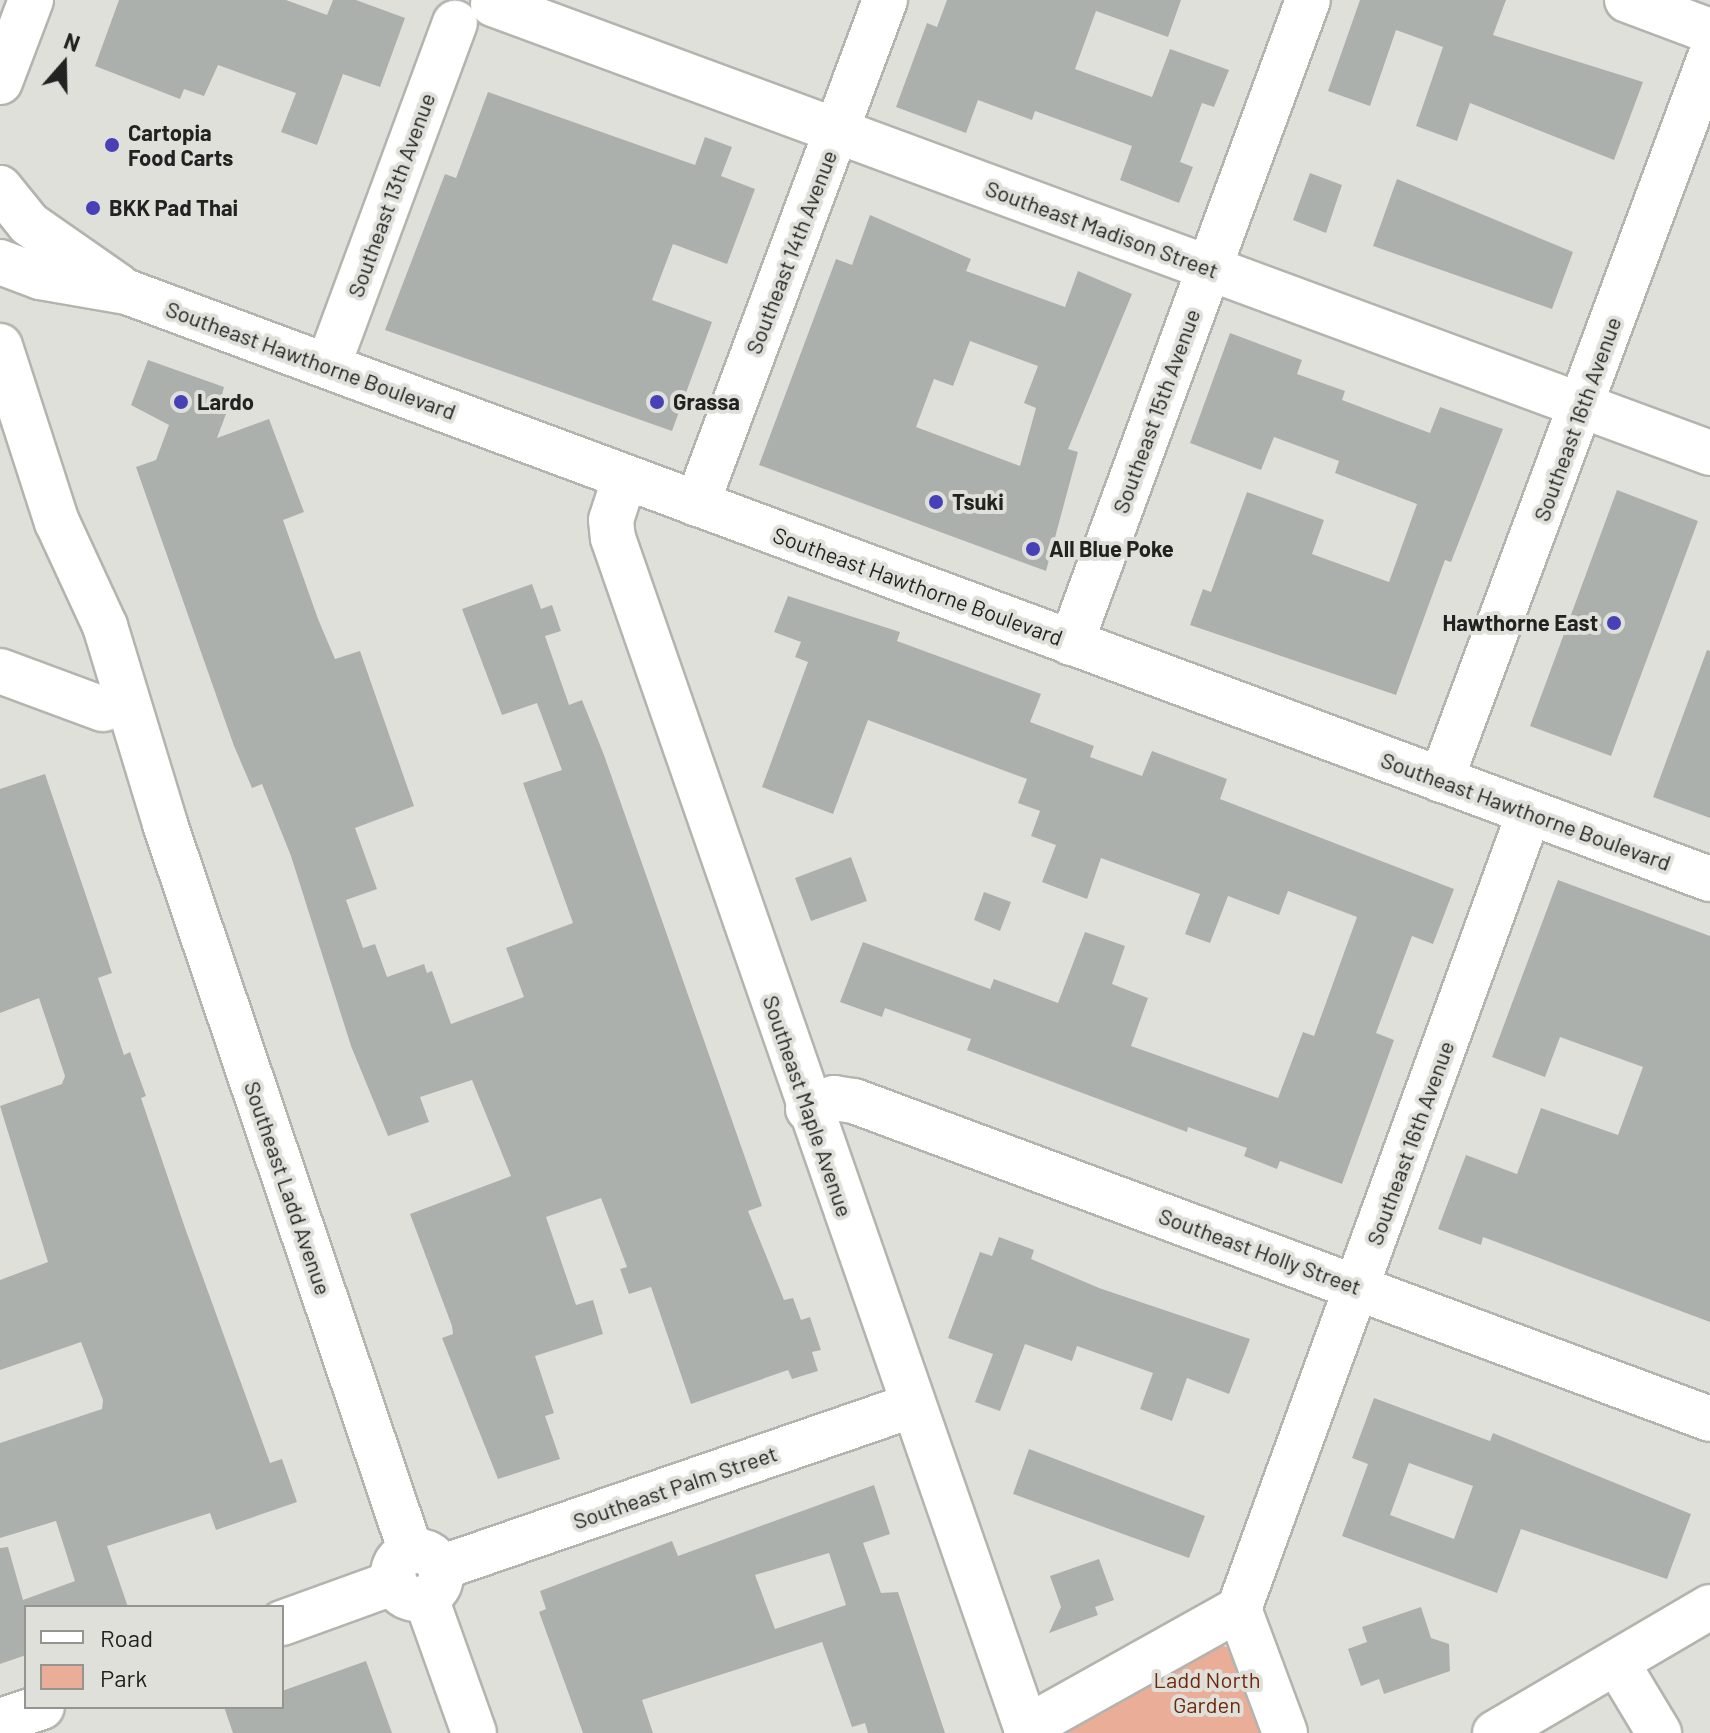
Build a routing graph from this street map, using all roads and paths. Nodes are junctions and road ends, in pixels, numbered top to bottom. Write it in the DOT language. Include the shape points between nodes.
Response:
graph roads {
  1 [pos="31,0"];
  2 [pos="885,0"];
  3 [pos="1308,0"];
  4 [pos="1627,0"];
  5 [pos="470,7"];
  6 [pos="1710,31"];
  7 [pos="1710,57"];
  8 [pos="0,82"];
  9 [pos="837,131"];
  10 [pos="0,188"];
  11 [pos="0,262"];
  12 [pos="1209,269"];
  13 [pos="127,292"];
  14 [pos="0,346"];
  15 [pos="328,366"];
  16 [pos="1582,406"];
  17 [pos="1710,453"];
  18 [pos="625,477"];
  19 [pos="697,504"];
  20 [pos="57,522"];
  21 [pos="1071,643"];
  22 [pos="0,671"];
  23 [pos="103,709"];
  24 [pos="1441,780"];
  25 [pos="1529,813"];
  26 [pos="165,824"];
  27 [pos="1710,879"];
  28 [pos="808,1109"];
  29 [pos="1359,1287"];
  30 [pos="910,1406"];
  31 [pos="1710,1419"];
  32 [pos="418,1575"];
  33 [pos="1710,1607"];
  34 [pos="1239,1609"];
  35 [pos="284,1622"];
  36 [pos="1617,1663"];
  37 [pos="36,1709"];
  38 [pos="0,1721"];
  39 [pos="1027,1730"];
  40 [pos="474,1733"];
  41 [pos="1285,1733"];
  42 [pos="1495,1733"];
  43 [pos="1659,1733"];
  1 -- 8 [label="street"];
  2 -- 9 [label="street, Southeast 14th Avenue"];
  3 -- 12 [label="street, Southeast 15th Avenue"];
  4 -- 6 [label="street"];
  5 -- 9 [label="street, Southeast Madison Street"];
  5 -- 15 [label="street, Southeast 13th Avenue"];
  7 -- 16 [label="street, Southeast 16th Avenue"];
  9 -- 12 [label="street, Southeast Madison Street"];
  9 -- 19 [label="street, Southeast 14th Avenue"];
  10 -- 13 [label="street, Southeast Hawthorne Boulevard" via="29,224"];
  11 -- 13 [label="street, Southeast Hawthorne Boulevard" via="40,277"];
  12 -- 16 [label="street, Southeast Madison Street"];
  12 -- 21 [label="street, Southeast 15th Avenue"];
  13 -- 15 [label="street, Southeast Hawthorne Boulevard"];
  14 -- 20 [label="street, Southeast Ladd Avenue"];
  15 -- 18 [label="street, Southeast Hawthorne Boulevard"];
  16 -- 17 [label="street, Southeast Madison Street"];
  16 -- 24 [label="street, Southeast 16th Avenue"];
  18 -- 19 [label="street, Southeast Hawthorne Boulevard"];
  18 -- 28 [label="street, Southeast Maple Avenue" via="611,520 613,538"];
  19 -- 21 [label="street, Southeast Hawthorne Boulevard"];
  20 -- 23 [label="street, Southeast Ladd Avenue" via="76,630"];
  20 -- 26 [label="street, Southeast Ladd Avenue" via="105,626"];
  21 -- 24 [label="street, Southeast Hawthorne Boulevard"];
  22 -- 23 [label="street"];
  23 -- 26 [label="street, Southeast Ladd Avenue"];
  24 -- 25 [label="street, Southeast Hawthorne Boulevard"];
  25 -- 27 [label="street, Southeast Hawthorne Boulevard"];
  25 -- 29 [label="street, Southeast 16th Avenue"];
  26 -- 32 [label="street, Southeast Ladd Avenue"];
  28 -- 29 [label="street, Southeast Holly Street" via="834,1098 854,1101"];
  28 -- 30 [label="street, Southeast Maple Avenue"];
  29 -- 31 [label="street, Southeast Holly Street"];
  29 -- 34 [label="street, Southeast 16th Avenue"];
  30 -- 32 [label="street, Southeast Palm Street"];
  30 -- 39 [label="street, Southeast Maple Avenue"];
  32 -- 35 [label="street, Southeast Palm Street"];
  32 -- 40 [label="street, Southeast Ladd Avenue"];
  33 -- 36 [label="street"];
  34 -- 39 [label="street"];
  34 -- 41 [label="street"];
  36 -- 42 [label="street"];
  36 -- 43 [label="street"];
  37 -- 38 [label="street"];
}
